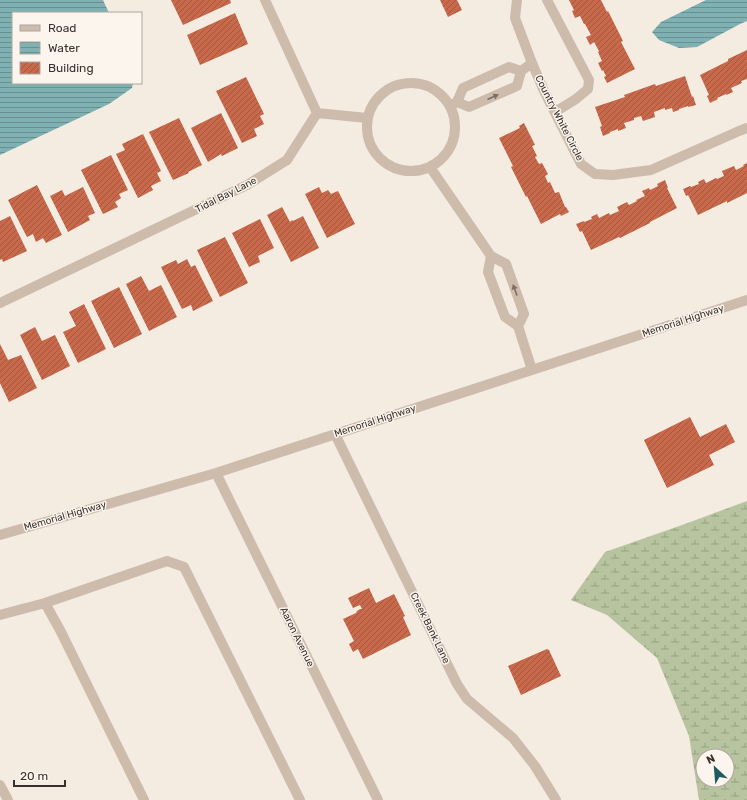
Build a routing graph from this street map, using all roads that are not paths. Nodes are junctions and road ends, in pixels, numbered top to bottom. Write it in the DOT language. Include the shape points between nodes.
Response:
graph roads {
  1 [pos="265,0"];
  2 [pos="517,0"];
  3 [pos="547,0"];
  4 [pos="532,63"];
  5 [pos="521,71"];
  6 [pos="454,104"];
  7 [pos="555,112"];
  8 [pos="317,113"];
  9 [pos="367,118"];
  10 [pos="747,128"];
  11 [pos="430,167"];
  12 [pos="491,256"];
  13 [pos="747,300"];
  14 [pos="0,303"];
  15 [pos="518,326"];
  16 [pos="532,370"];
  17 [pos="335,434"];
  18 [pos="216,473"];
  19 [pos="0,535"];
  20 [pos="45,603"];
  21 [pos="0,615"];
  22 [pos="0,785"];
  23 [pos="8,800"];
  24 [pos="144,800"];
  25 [pos="300,800"];
  26 [pos="378,800"];
  27 [pos="556,800"];
  1 -- 8 [label="street"];
  2 -- 4 [label="street, Country White Circle" via="516,18"];
  3 -- 7 [label="street" via="589,80 588,89"];
  4 -- 5 [label="street, Country White Circle"];
  4 -- 7 [label="street, Country White Circle"];
  5 -- 6 [label="street, Country White Circle" via="509,67 463,88"];
  6 -- 5 [label="street, Country White Circle, one-way" via="469,107 517,86"];
  6 -- 9 [label="street" via="430,86 416,82 401,83 387,88 376,98"];
  6 -- 11 [label="street" via="455,134 450,148 442,159"];
  7 -- 10 [label="street, Country White Circle" via="581,164 595,174 613,175 651,170"];
  8 -- 9 [label="street"];
  8 -- 14 [label="street, Tidal Bay Lane" via="287,160 247,186"];
  9 -- 11 [label="street" via="368,141 375,154 386,164 400,170 415,171"];
  11 -- 12 [label="street"];
  12 -- 15 [label="street" via="488,272 505,317"];
  15 -- 12 [label="street, one-way" via="524,314 506,264"];
  13 -- 16 [label="street, Memorial Highway"];
  15 -- 16 [label="street"];
  16 -- 17 [label="street, Memorial Highway"];
  17 -- 18 [label="street, Memorial Highway"];
  17 -- 27 [label="street, Creek Bank Lane" via="457,684 467,699 513,738 535,766"];
  18 -- 19 [label="street, Memorial Highway"];
  18 -- 26 [label="street, Aaron Avenue"];
  20 -- 21 [label="street"];
  20 -- 24 [label="street"];
  20 -- 25 [label="street" via="167,561 184,567"];
  22 -- 23 [label="street"];
}
